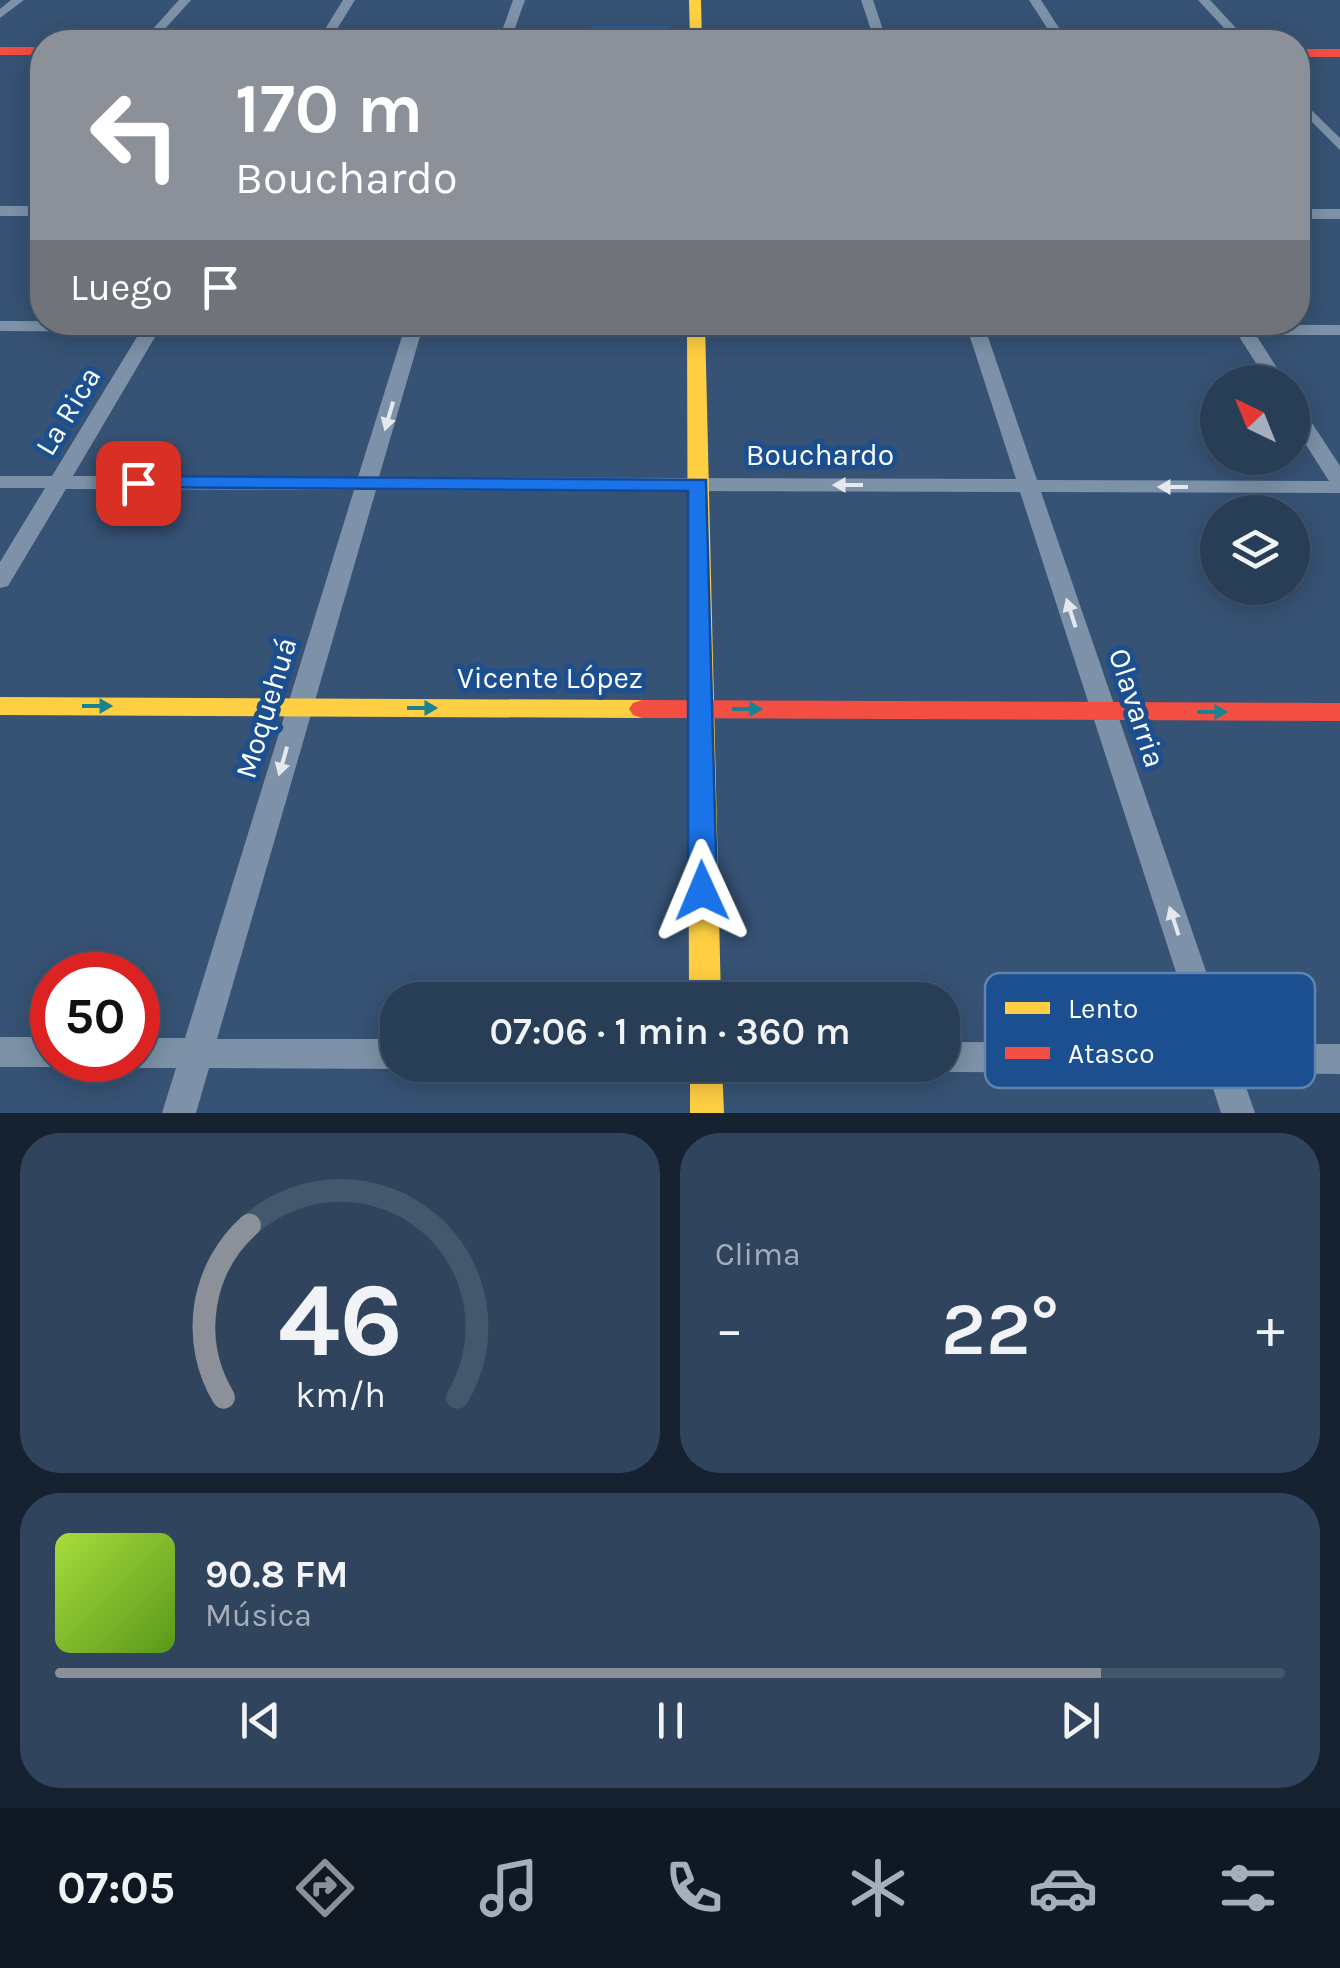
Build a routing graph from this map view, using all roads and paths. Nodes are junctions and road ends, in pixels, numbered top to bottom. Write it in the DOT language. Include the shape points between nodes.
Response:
graph roads {
  1 [pos="18,0"];
  2 [pos="185,0"];
  3 [pos="349,0"];
  4 [pos="518,0"];
  5 [pos="686,0"];
  6 [pos="695,0"];
  7 [pos="867,0"];
  8 [pos="1035,0"];
  9 [pos="1204,0"];
  10 [pos="0,15"];
  11 [pos="158,30"];
  12 [pos="330,30"];
  13 [pos="508,30"];
  14 [pos="685,30"];
  15 [pos="696,30"];
  16 [pos="877,30"];
  17 [pos="1054,30"];
  18 [pos="1232,30"];
  19 [pos="0,48"];
  20 [pos="30,48"];
  21 [pos="1310,53"];
  22 [pos="1340,53"];
  23 [pos="1310,114"];
  24 [pos="1310,124"];
  25 [pos="1320,124"];
  26 [pos="1340,124"];
  27 [pos="1340,146"];
  28 [pos="0,211"];
  29 [pos="30,211"];
  30 [pos="1310,214"];
  31 [pos="1340,214"];
  32 [pos="0,326"];
  33 [pos="30,326"];
  34 [pos="1310,329"];
  35 [pos="1340,330"];
  36 [pos="147,335"];
  37 [pos="411,335"];
  38 [pos="696,335"];
  39 [pos="979,335"];
  40 [pos="1247,335"];
  41 [pos="1266,365"];
  42 [pos="1310,436"];
  43 [pos="0,482"];
  44 [pos="60,482"];
  45 [pos="370,484"];
  46 [pos="698,484"];
  47 [pos="1340,485"];
  48 [pos="1029,486"];
  49 [pos="0,581"];
  50 [pos="0,706"];
  51 [pos="299,708"];
  52 [pos="698,709"];
  53 [pos="1104,711"];
  54 [pos="1340,712"];
  55 [pos="1192,973"];
  56 [pos="705,982"];
  57 [pos="0,1052"];
  58 [pos="30,1052"];
  59 [pos="160,1053"];
  60 [pos="198,1053"];
  61 [pos="380,1054"];
  62 [pos="960,1057"];
  63 [pos="985,1057"];
  64 [pos="1315,1059"];
  65 [pos="1340,1059"];
  66 [pos="706,1082"];
  67 [pos="1230,1088"];
  68 [pos="179,1113"];
  69 [pos="707,1113"];
  70 [pos="1238,1113"];
  1 -- 10 [label="street"];
  2 -- 11 [label="street"];
  3 -- 12 [label="street"];
  4 -- 13 [label="street"];
  5 -- 14 [label="main road"];
  6 -- 15 [label="main road"];
  7 -- 16 [label="street"];
  8 -- 17 [label="street"];
  9 -- 18 [label="street"];
  19 -- 20 [label="main road"];
  21 -- 22 [label="main road"];
  23 -- 25 [label="street"];
  24 -- 25 [label="street"];
  25 -- 26 [label="street"];
  25 -- 27 [label="street"];
  28 -- 29 [label="street"];
  30 -- 31 [label="street"];
  32 -- 33 [label="street"];
  34 -- 35 [label="street"];
  36 -- 44 [label="street, La Rica"];
  37 -- 45 [label="street, Moquehuá, one-way"];
  38 -- 46 [label="main road"];
  39 -- 48 [label="street, Olavarria"];
  40 -- 41 [label="street"];
  42 -- 47 [label="street"];
  43 -- 44 [label="street, Bouchardo"];
  44 -- 45 [label="street, Bouchardo"];
  44 -- 49 [label="street, La Rica"];
  45 -- 46 [label="street, Bouchardo"];
  45 -- 51 [label="street, Moquehuá"];
  48 -- 46 [label="street, Bouchardo, one-way"];
  46 -- 52 [label="main road"];
  47 -- 48 [label="street, Bouchardo, one-way"];
  53 -- 48 [label="street, Olavarria, one-way"];
  50 -- 51 [label="main road, Vicente López, one-way"];
  51 -- 52 [label="main road, Vicente López, one-way"];
  51 -- 60 [label="street, Moquehuá, one-way"];
  52 -- 53 [label="main road, Vicente López, one-way"];
  52 -- 56 [label="main road"];
  53 -- 54 [label="main road, Vicente López, one-way"];
  55 -- 53 [label="street, Olavarria, one-way"];
  57 -- 58 [label="street"];
  59 -- 60 [label="street"];
  60 -- 61 [label="street"];
  60 -- 68 [label="street, Moquehuá"];
  62 -- 63 [label="street"];
  64 -- 65 [label="street"];
  66 -- 69 [label="main road"];
  67 -- 70 [label="street, Olavarria"];
}
